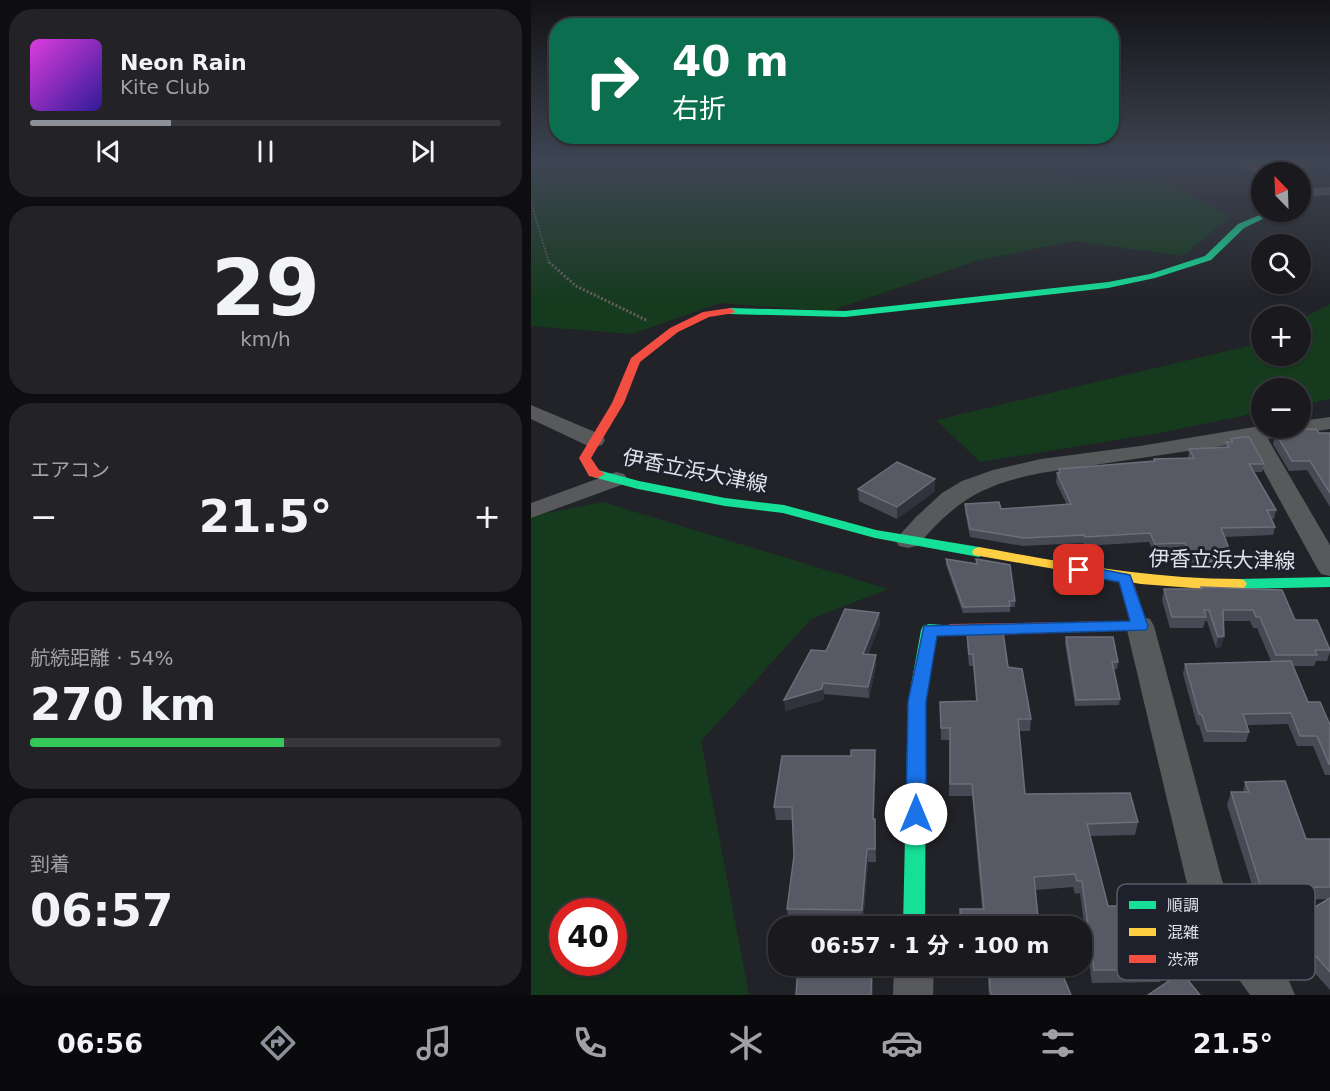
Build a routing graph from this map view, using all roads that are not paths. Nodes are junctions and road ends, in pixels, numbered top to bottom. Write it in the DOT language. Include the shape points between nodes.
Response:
graph roads {
  1 [pos="1251,222"];
  2 [pos="531,411"];
  3 [pos="1330,423"];
  4 [pos="1311,425"];
  5 [pos="1251,435"];
  6 [pos="1256,438"];
  7 [pos="594,440"];
  8 [pos="616,479"];
  9 [pos="531,511"];
  10 [pos="908,540"];
  11 [pos="1330,568"];
  12 [pos="1125,578"];
  13 [pos="1330,582"];
  14 [pos="1140,626"];
  15 [pos="1205,884"];
  16 [pos="914,916"];
  17 [pos="914,976"];
  18 [pos="1264,980"];
  19 [pos="913,995"];
  20 [pos="1275,995"];
  1 -- 7 [label="main road, 伊香立浜大津線" via="1241,226 1208,258 1108,285 845,314 737,310 707,314 674,330 635,360 618,403"];
  2 -- 7 [label="street"];
  3 -- 4 [label="street"];
  5 -- 10 [label="street" via="1046,464 981,481 936,509"];
  6 -- 11 [label="street"];
  7 -- 8 [label="main road, 伊香立浜大津線" via="585,458 594,473"];
  8 -- 9 [label="street"];
  8 -- 10 [label="main road, 伊香立浜大津線" via="725,502 784,509"];
  10 -- 12 [label="main road, 伊香立浜大津線"];
  12 -- 13 [label="main road, 伊香立浜大津線" via="1215,585"];
  12 -- 14 [label="main road"];
  14 -- 15 [label="street"];
  14 -- 16 [label="main road" via="929,630 917,702"];
  17 -- 19 [label="street"];
  18 -- 20 [label="street"];
}
